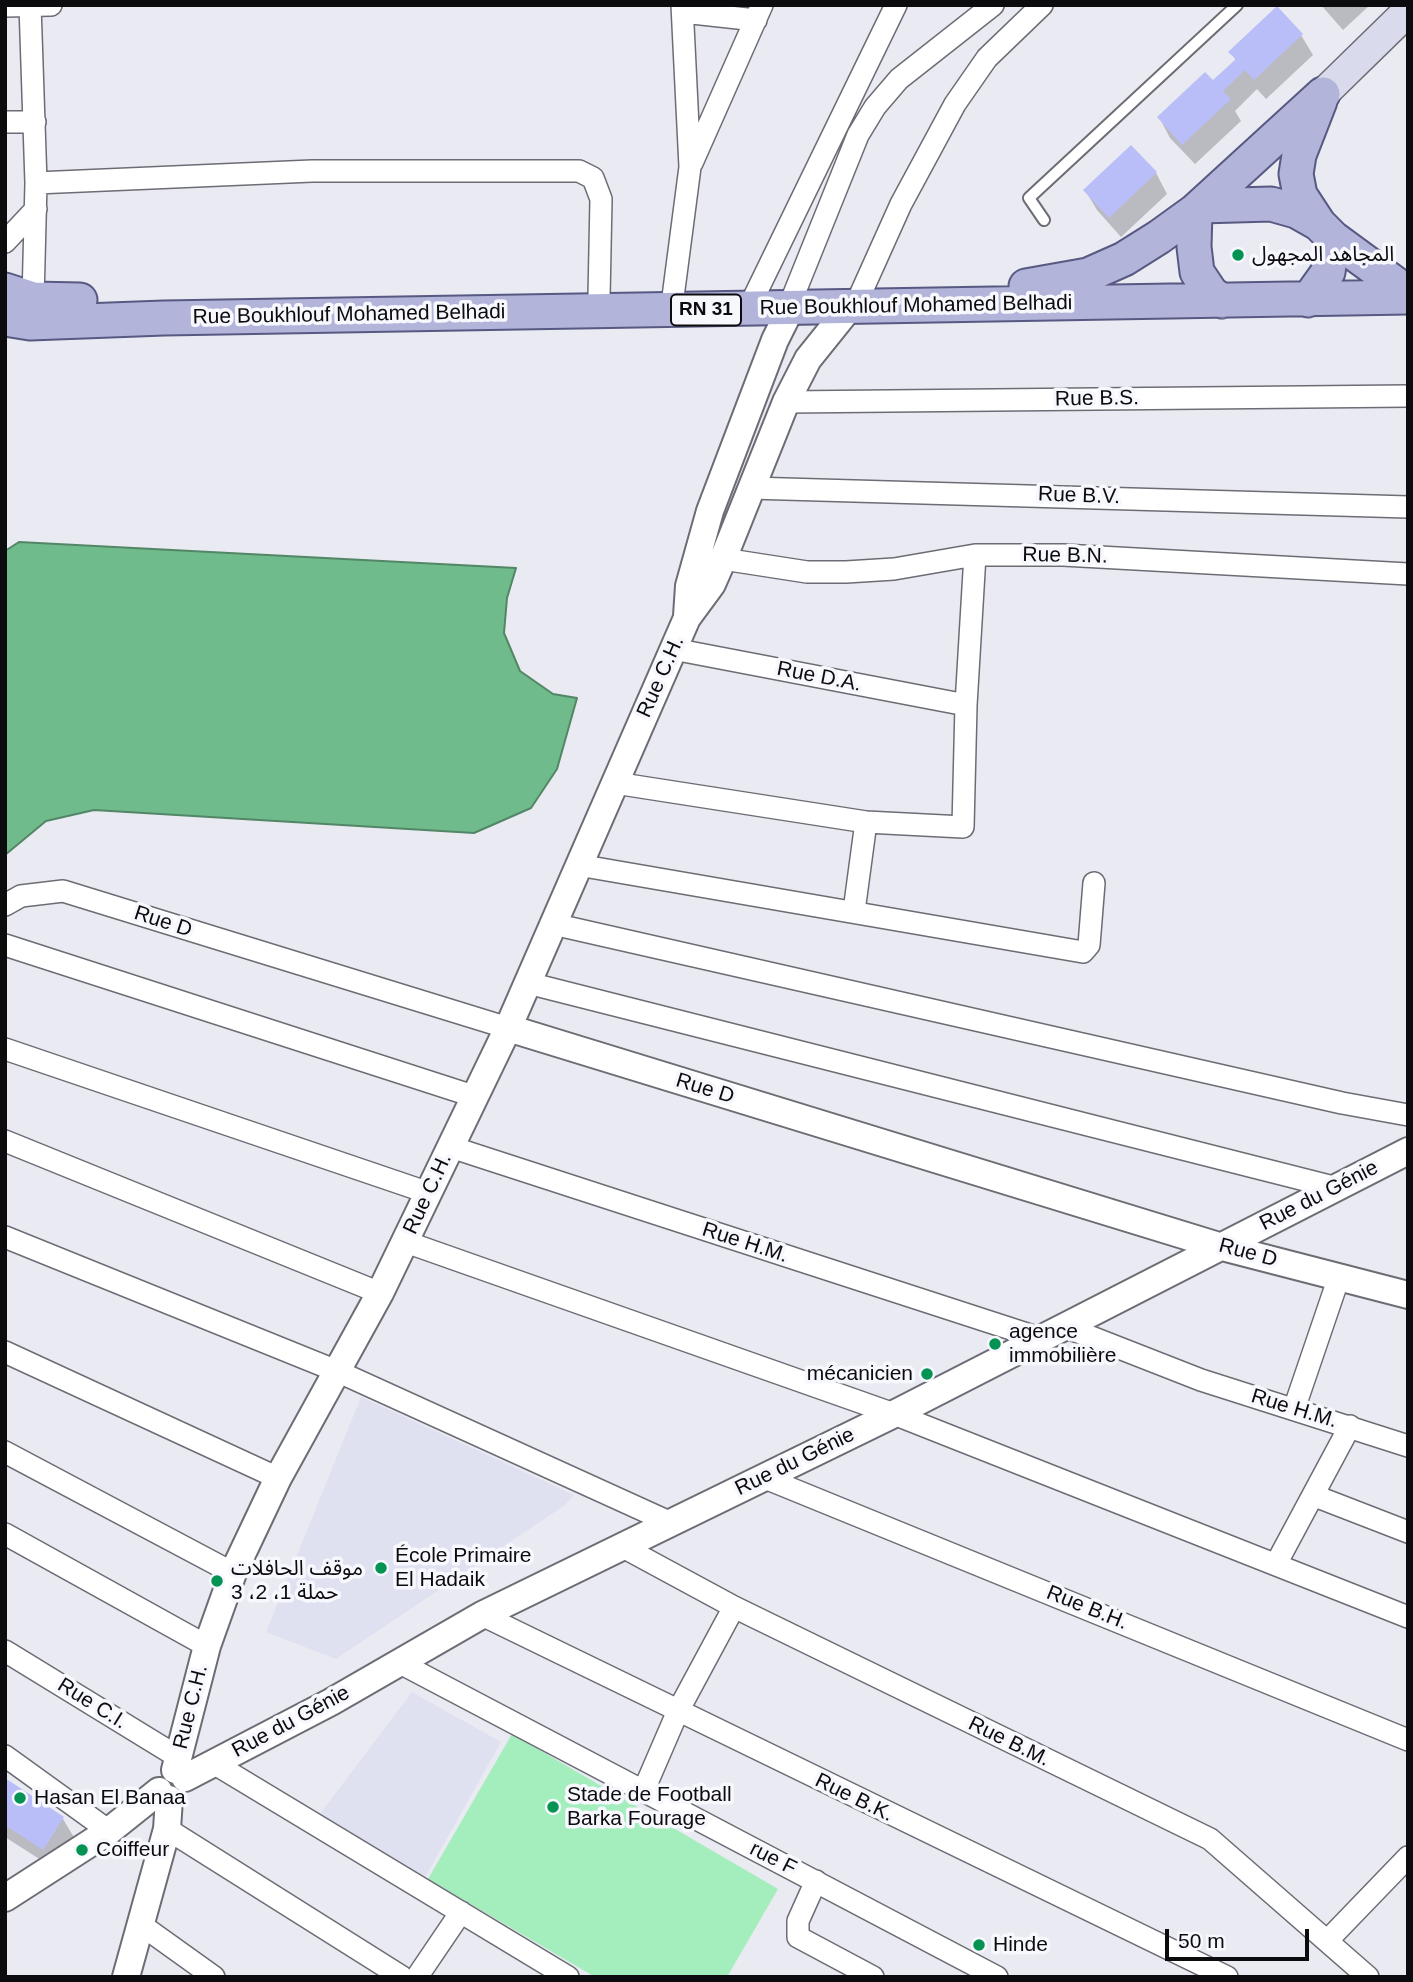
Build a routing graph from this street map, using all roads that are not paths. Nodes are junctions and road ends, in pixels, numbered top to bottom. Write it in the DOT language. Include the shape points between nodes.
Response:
graph roads {
  1 [pos="51,5"];
  2 [pos="896,5"];
  3 [pos="993,5"];
  4 [pos="1042,5"];
  5 [pos="1237,5"];
  6 [pos="5,6"];
  7 [pos="30,6"];
  8 [pos="682,9"];
  9 [pos="1408,11"];
  10 [pos="759,13"];
  11 [pos="1323,94"];
  12 [pos="844,109"];
  13 [pos="867,121"];
  14 [pos="5,122"];
  15 [pos="35,122"];
  16 [pos="690,167"];
  17 [pos="36,183"];
  18 [pos="37,209"];
  19 [pos="1198,209"];
  20 [pos="1044,220"];
  21 [pos="1326,231"];
  22 [pos="5,242"];
  23 [pos="19,295"];
  24 [pos="755,295"];
  25 [pos="1408,295"];
  26 [pos="599,297"];
  27 [pos="673,297"];
  28 [pos="855,300"];
  29 [pos="1308,300"];
  30 [pos="1222,301"];
  31 [pos="792,302"];
  32 [pos="5,319"];
  33 [pos="1408,396"];
  34 [pos="786,402"];
  35 [pos="750,488"];
  36 [pos="1408,507"];
  37 [pos="975,555"];
  38 [pos="723,559"];
  39 [pos="1408,574"];
  40 [pos="687,618"];
  41 [pos="673,649"];
  42 [pos="966,705"];
  43 [pos="615,783"];
  44 [pos="866,822"];
  45 [pos="578,865"];
  46 [pos="1094,883"];
  47 [pos="5,905"];
  48 [pos="855,911"];
  49 [pos="554,924"];
  50 [pos="5,945"];
  51 [pos="528,983"];
  52 [pos="508,1028"];
  53 [pos="5,1049"];
  54 [pos="473,1096"];
  55 [pos="1408,1115"];
  56 [pos="5,1141"];
  57 [pos="451,1147"];
  58 [pos="1406,1154"];
  59 [pos="1333,1188"];
  60 [pos="429,1193"];
  61 [pos="5,1237"];
  62 [pos="405,1242"];
  63 [pos="1222,1247"];
  64 [pos="1339,1277"];
  65 [pos="380,1293"];
  66 [pos="1408,1295"];
  67 [pos="1063,1326"];
  68 [pos="1039,1338"];
  69 [pos="5,1352"];
  70 [pos="339,1371"];
  71 [pos="1294,1409"];
  72 [pos="894,1414"];
  73 [pos="1350,1426"];
  74 [pos="1408,1446"];
  75 [pos="5,1452"];
  76 [pos="278,1478"];
  77 [pos="765,1478"];
  78 [pos="1315,1496"];
  79 [pos="669,1522"];
  80 [pos="1408,1532"];
  81 [pos="5,1534"];
  82 [pos="623,1547"];
  83 [pos="1276,1564"];
  84 [pos="233,1573"];
  85 [pos="734,1607"];
  86 [pos="482,1615"];
  87 [pos="1408,1617"];
  88 [pos="207,1646"];
  89 [pos="5,1651"];
  90 [pos="400,1663"];
  91 [pos="678,1711"];
  92 [pos="1408,1740"];
  93 [pos="5,1756"];
  94 [pos="215,1763"];
  95 [pos="173,1779"];
  96 [pos="643,1793"];
  97 [pos="167,1829"];
  98 [pos="109,1830"];
  99 [pos="1408,1857"];
  100 [pos="816,1881"];
  101 [pos="6,1897"];
  102 [pos="461,1912"];
  103 [pos="140,1924"];
  104 [pos="1327,1941"];
  105 [pos="126,1977"];
  106 [pos="214,1977"];
  107 [pos="402,1977"];
  108 [pos="417,1977"];
  109 [pos="568,1977"];
  110 [pos="873,1977"];
  111 [pos="997,1977"];
  112 [pos="1227,1977"];
  113 [pos="1368,1977"];
  1 -- 7 [label="street"];
  2 -- 12 [label="street"];
  3 -- 13 [label="street" via="899,79"];
  4 -- 28 [label="street" via="987,58 955,104"];
  5 -- 20 [label="lane" via="1029,198"];
  6 -- 7 [label="street"];
  7 -- 15 [label="street"];
  8 -- 10 [label="street"];
  8 -- 16 [label="street"];
  9 -- 11 [label="main road"];
  10 -- 16 [label="street"];
  11 -- 19 [label="main road, Rue Boukhlouf Mohamed Belhadi / RN 31"];
  11 -- 21 [label="main road" via="1296,174 1300,195"];
  12 -- 13 [label="street"];
  12 -- 24 [label="street"];
  13 -- 31 [label="street"];
  14 -- 15 [label="street"];
  15 -- 17 [label="street"];
  16 -- 27 [label="street"];
  17 -- 18 [label="street"];
  17 -- 26 [label="street" via="312,171 579,171 593,178 601,199"];
  18 -- 22 [label="street"];
  18 -- 23 [label="street"];
  19 -- 21 [label="main road" via="1271,204 1296,211"];
  19 -- 28 [label="main road, Rue Boukhlouf Mohamed Belhadi / RN 31" via="1124,259 1069,280"];
  19 -- 30 [label="main road" via="1197,272"];
  21 -- 25 [label="main road"];
  21 -- 29 [label="main road" via="1328,272"];
  23 -- 26 [label="main road, Rue Boukhlouf Mohamed Belhadi / RN 31"];
  24 -- 27 [label="main road, Rue Boukhlouf Mohamed Belhadi / RN 31"];
  24 -- 31 [label="main road, Rue Boukhlouf Mohamed Belhadi / RN 31"];
  25 -- 29 [label="main road, Rue Boukhlouf Mohamed Belhadi / RN 31"];
  26 -- 27 [label="main road, Rue Boukhlouf Mohamed Belhadi / RN 31"];
  28 -- 30 [label="main road, Rue Boukhlouf Mohamed Belhadi / RN 31"];
  28 -- 31 [label="main road, Rue Boukhlouf Mohamed Belhadi / RN 31"];
  28 -- 34 [label="street, Rue C.H." via="808,359"];
  29 -- 30 [label="main road, Rue Boukhlouf Mohamed Belhadi / RN 31"];
  31 -- 32 [label="main road, Rue Boukhlouf Mohamed Belhadi / RN 31" via="30,323"];
  31 -- 40 [label="street, Rue C.H." via="710,511 689,586"];
  33 -- 34 [label="street, Rue B.S."];
  34 -- 35 [label="street, Rue C.H."];
  35 -- 36 [label="street, Rue B.V."];
  35 -- 38 [label="street, Rue C.H."];
  37 -- 38 [label="street, Rue B.N." via="846,572 807,572"];
  37 -- 39 [label="street, Rue B.N." via="1143,558"];
  37 -- 42 [label="street"];
  38 -- 40 [label="street, Rue C.H." via="712,584"];
  40 -- 41 [label="street, Rue C.H."];
  41 -- 42 [label="street, Rue D.A."];
  41 -- 43 [label="street, Rue C.H."];
  42 -- 44 [label="street" via="963,827"];
  43 -- 44 [label="street"];
  43 -- 45 [label="street, Rue C.H."];
  44 -- 48 [label="street"];
  45 -- 48 [label="street"];
  45 -- 49 [label="street, Rue C.H."];
  46 -- 48 [label="street" via="1089,945 1083,952"];
  47 -- 52 [label="street, Rue D" via="21,896 63,891"];
  49 -- 51 [label="street, Rue C.H."];
  49 -- 55 [label="street"];
  50 -- 54 [label="street"];
  51 -- 52 [label="street, Rue C.H."];
  51 -- 59 [label="street"];
  52 -- 54 [label="street, Rue C.H."];
  52 -- 63 [label="street, Rue D"];
  53 -- 60 [label="street"];
  54 -- 57 [label="street, Rue C.H."];
  56 -- 65 [label="street"];
  57 -- 60 [label="street, Rue C.H."];
  57 -- 68 [label="street, Rue H.M."];
  58 -- 59 [label="street, Rue du Génie"];
  59 -- 63 [label="street, Rue du Génie"];
  60 -- 62 [label="street, Rue C.H."];
  61 -- 70 [label="street"];
  62 -- 65 [label="street, Rue C.H."];
  62 -- 72 [label="street"];
  63 -- 64 [label="street, Rue D"];
  63 -- 67 [label="street, Rue du Génie"];
  64 -- 66 [label="street, Rue D"];
  64 -- 71 [label="street"];
  65 -- 70 [label="street, Rue C.H."];
  67 -- 68 [label="street, Rue du Génie"];
  67 -- 71 [label="street, Rue H.M." via="1201,1380"];
  68 -- 72 [label="street, Rue du Génie"];
  69 -- 76 [label="street"];
  70 -- 76 [label="street, Rue C.H."];
  70 -- 79 [label="street"];
  71 -- 73 [label="street, Rue H.M."];
  72 -- 77 [label="street, Rue du Génie"];
  72 -- 83 [label="street"];
  73 -- 74 [label="street, Rue H.M."];
  73 -- 78 [label="street"];
  75 -- 84 [label="street"];
  76 -- 84 [label="street, Rue C.H."];
  77 -- 79 [label="street, Rue du Génie"];
  77 -- 92 [label="street, Rue B.H."];
  78 -- 80 [label="street"];
  78 -- 83 [label="street"];
  79 -- 82 [label="street, Rue du Génie"];
  81 -- 88 [label="street"];
  82 -- 85 [label="street, Rue B.M."];
  82 -- 86 [label="street, Rue du Génie"];
  83 -- 87 [label="street"];
  84 -- 88 [label="street, Rue C.H."];
  85 -- 91 [label="street"];
  85 -- 104 [label="street, Rue B.M." via="1210,1839"];
  86 -- 90 [label="street, Rue du Génie"];
  86 -- 91 [label="street, Rue B.K."];
  88 -- 95 [label="street, Rue C.H."];
  89 -- 95 [label="street, Rue C.I."];
  90 -- 94 [label="street, Rue du Génie"];
  90 -- 96 [label="street, rue F"];
  91 -- 96 [label="street"];
  91 -- 112 [label="street, Rue B.K."];
  93 -- 98 [label="street"];
  94 -- 95 [label="street, Rue du Génie"];
  94 -- 102 [label="street"];
  95 -- 97 [label="street, Rue C.H."];
  95 -- 98 [label="street, Rue du Génie"];
  96 -- 100 [label="street, rue F"];
  97 -- 103 [label="street, Rue C.H."];
  97 -- 107 [label="street"];
  98 -- 101 [label="street, Rue du Génie"];
  99 -- 104 [label="street"];
  100 -- 110 [label="street" via="798,1921 798,1937"];
  100 -- 111 [label="street, rue F"];
  102 -- 108 [label="street"];
  102 -- 109 [label="street"];
  103 -- 105 [label="street, Rue C.H."];
  103 -- 106 [label="street"];
  104 -- 113 [label="street, Rue B.M."];
}
